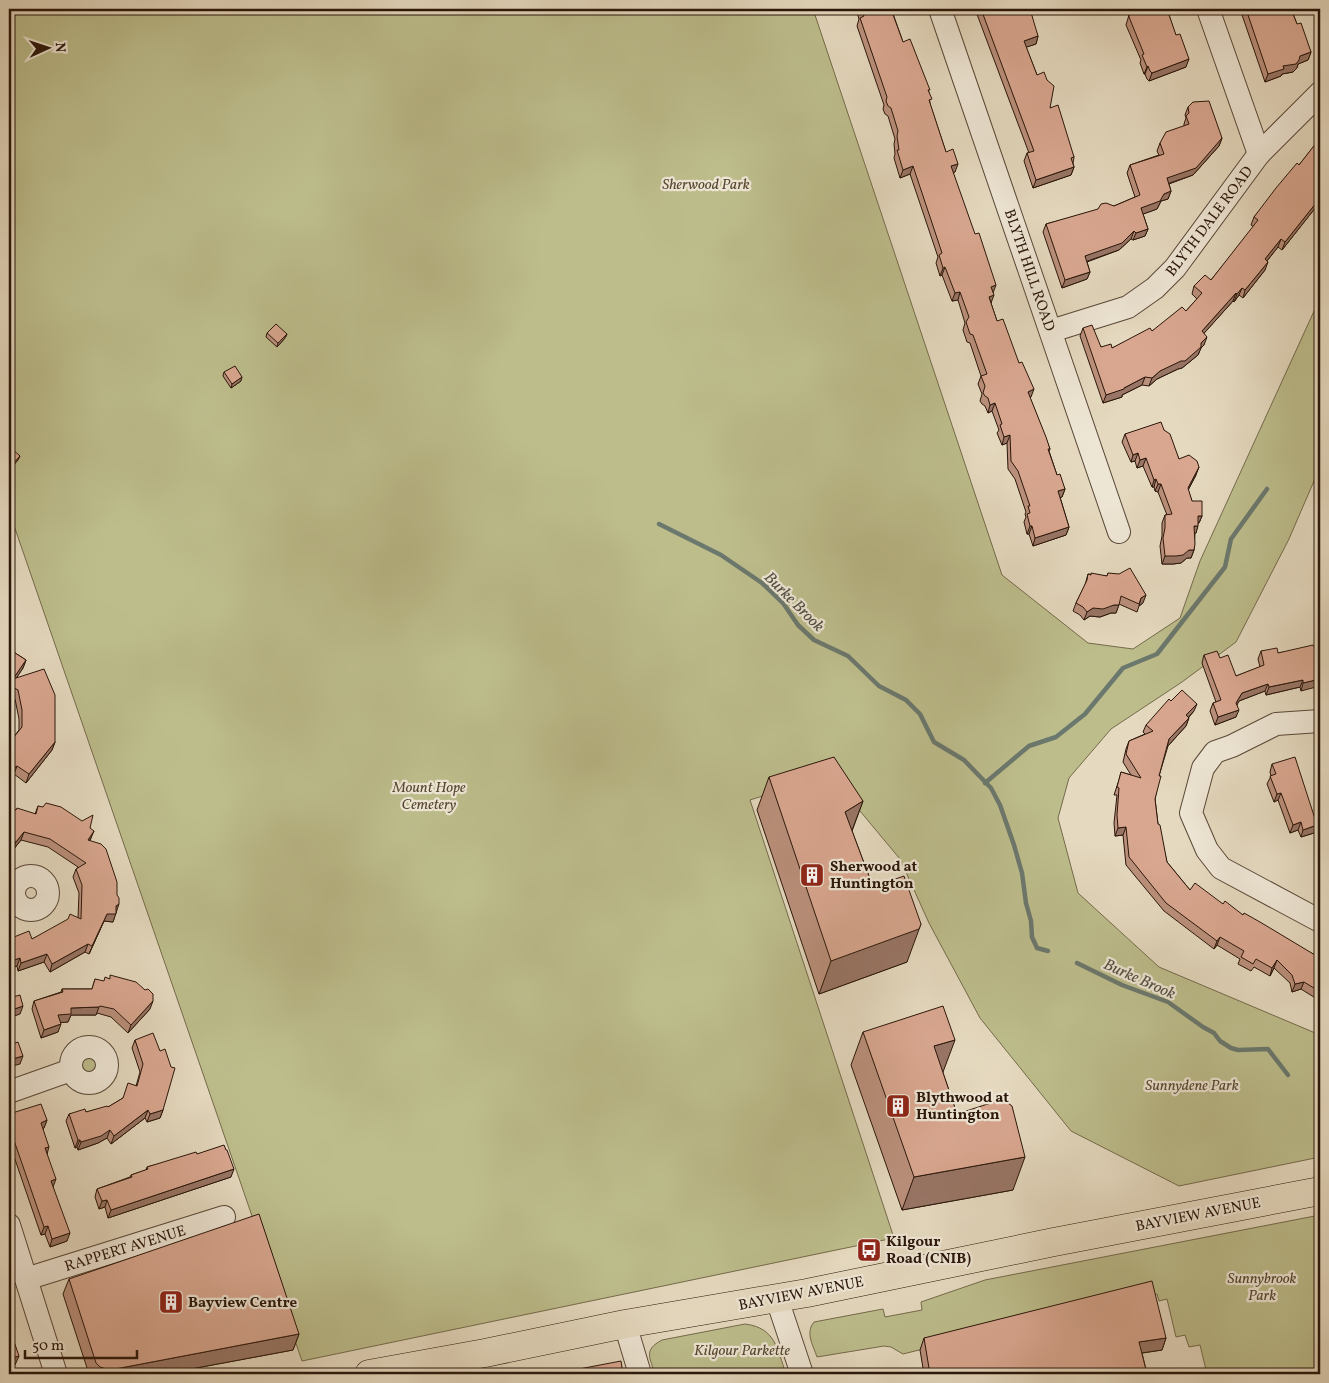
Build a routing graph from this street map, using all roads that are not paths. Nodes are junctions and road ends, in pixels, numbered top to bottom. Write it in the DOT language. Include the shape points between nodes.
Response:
graph roads {
  1 [pos="940,9"];
  2 [pos="1208,9"];
  3 [pos="1320,93"];
  4 [pos="1259,154"];
  5 [pos="1051,331"];
  6 [pos="1119,532"];
  7 [pos="1320,721"];
  8 [pos="1320,921"];
  9 [pos="71,1070"];
  10 [pos="9,1092"];
  11 [pos="1320,1191"];
  12 [pos="224,1217"];
  13 [pos="9,1225"];
  14 [pos="26,1279"];
  15 [pos="777,1299"];
  16 [pos="625,1324"];
  17 [pos="56,1374"];
  18 [pos="370,1374"];
  19 [pos="640,1374"];
  20 [pos="802,1374"];
  1 -- 5 [label="street, BLYTH HILL ROAD"];
  2 -- 4 [label="street"];
  3 -- 4 [label="street, BLYTH DALE ROAD"];
  4 -- 5 [label="street, BLYTH DALE ROAD" via="1175,268 1155,288 1128,307"];
  5 -- 6 [label="street, BLYTH HILL ROAD"];
  7 -- 8 [label="street" via="1276,724 1215,752 1203,768 1191,813 1207,850 1221,868"];
  9 -- 10 [label="street"];
  11 -- 15 [label="main road, BAYVIEW AVENUE"];
  12 -- 14 [label="street, RAPPERT AVENUE"];
  13 -- 14 [label="street"];
  14 -- 17 [label="street"];
  15 -- 16 [label="main road, BAYVIEW AVENUE"];
  15 -- 20 [label="street"];
  16 -- 18 [label="main road, BAYVIEW AVENUE"];
  16 -- 19 [label="street"];
}
